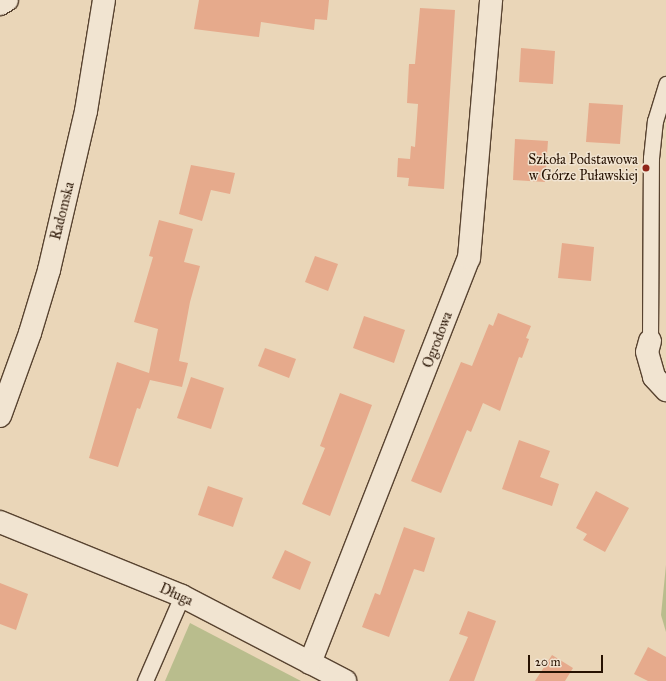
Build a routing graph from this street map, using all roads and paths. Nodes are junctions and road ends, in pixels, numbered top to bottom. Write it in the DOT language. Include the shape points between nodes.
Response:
graph roads {
  1 [pos="6,0"];
  2 [pos="104,0"];
  3 [pos="491,0"];
  4 [pos="0,4"];
  5 [pos="666,84"];
  6 [pos="650,341"];
  7 [pos="666,390"];
  8 [pos="0,416"];
  9 [pos="0,522"];
  10 [pos="182,596"];
  11 [pos="310,663"];
  12 [pos="145,681"];
  13 [pos="344,681"];
  1 -- 4 [label="street"];
  2 -- 8 [label="street, Radomska" via="86,111 49,270 30,333"];
  3 -- 11 [label="street, Ogrodowa" via="470,258"];
  5 -- 6 [label="lane" via="655,121 651,158"];
  6 -- 7 [label="street" via="647,352 652,372"];
  9 -- 10 [label="street, Długa"];
  10 -- 11 [label="street, Długa"];
  10 -- 12 [label="lane"];
  11 -- 13 [label="street, Długa"];
}
